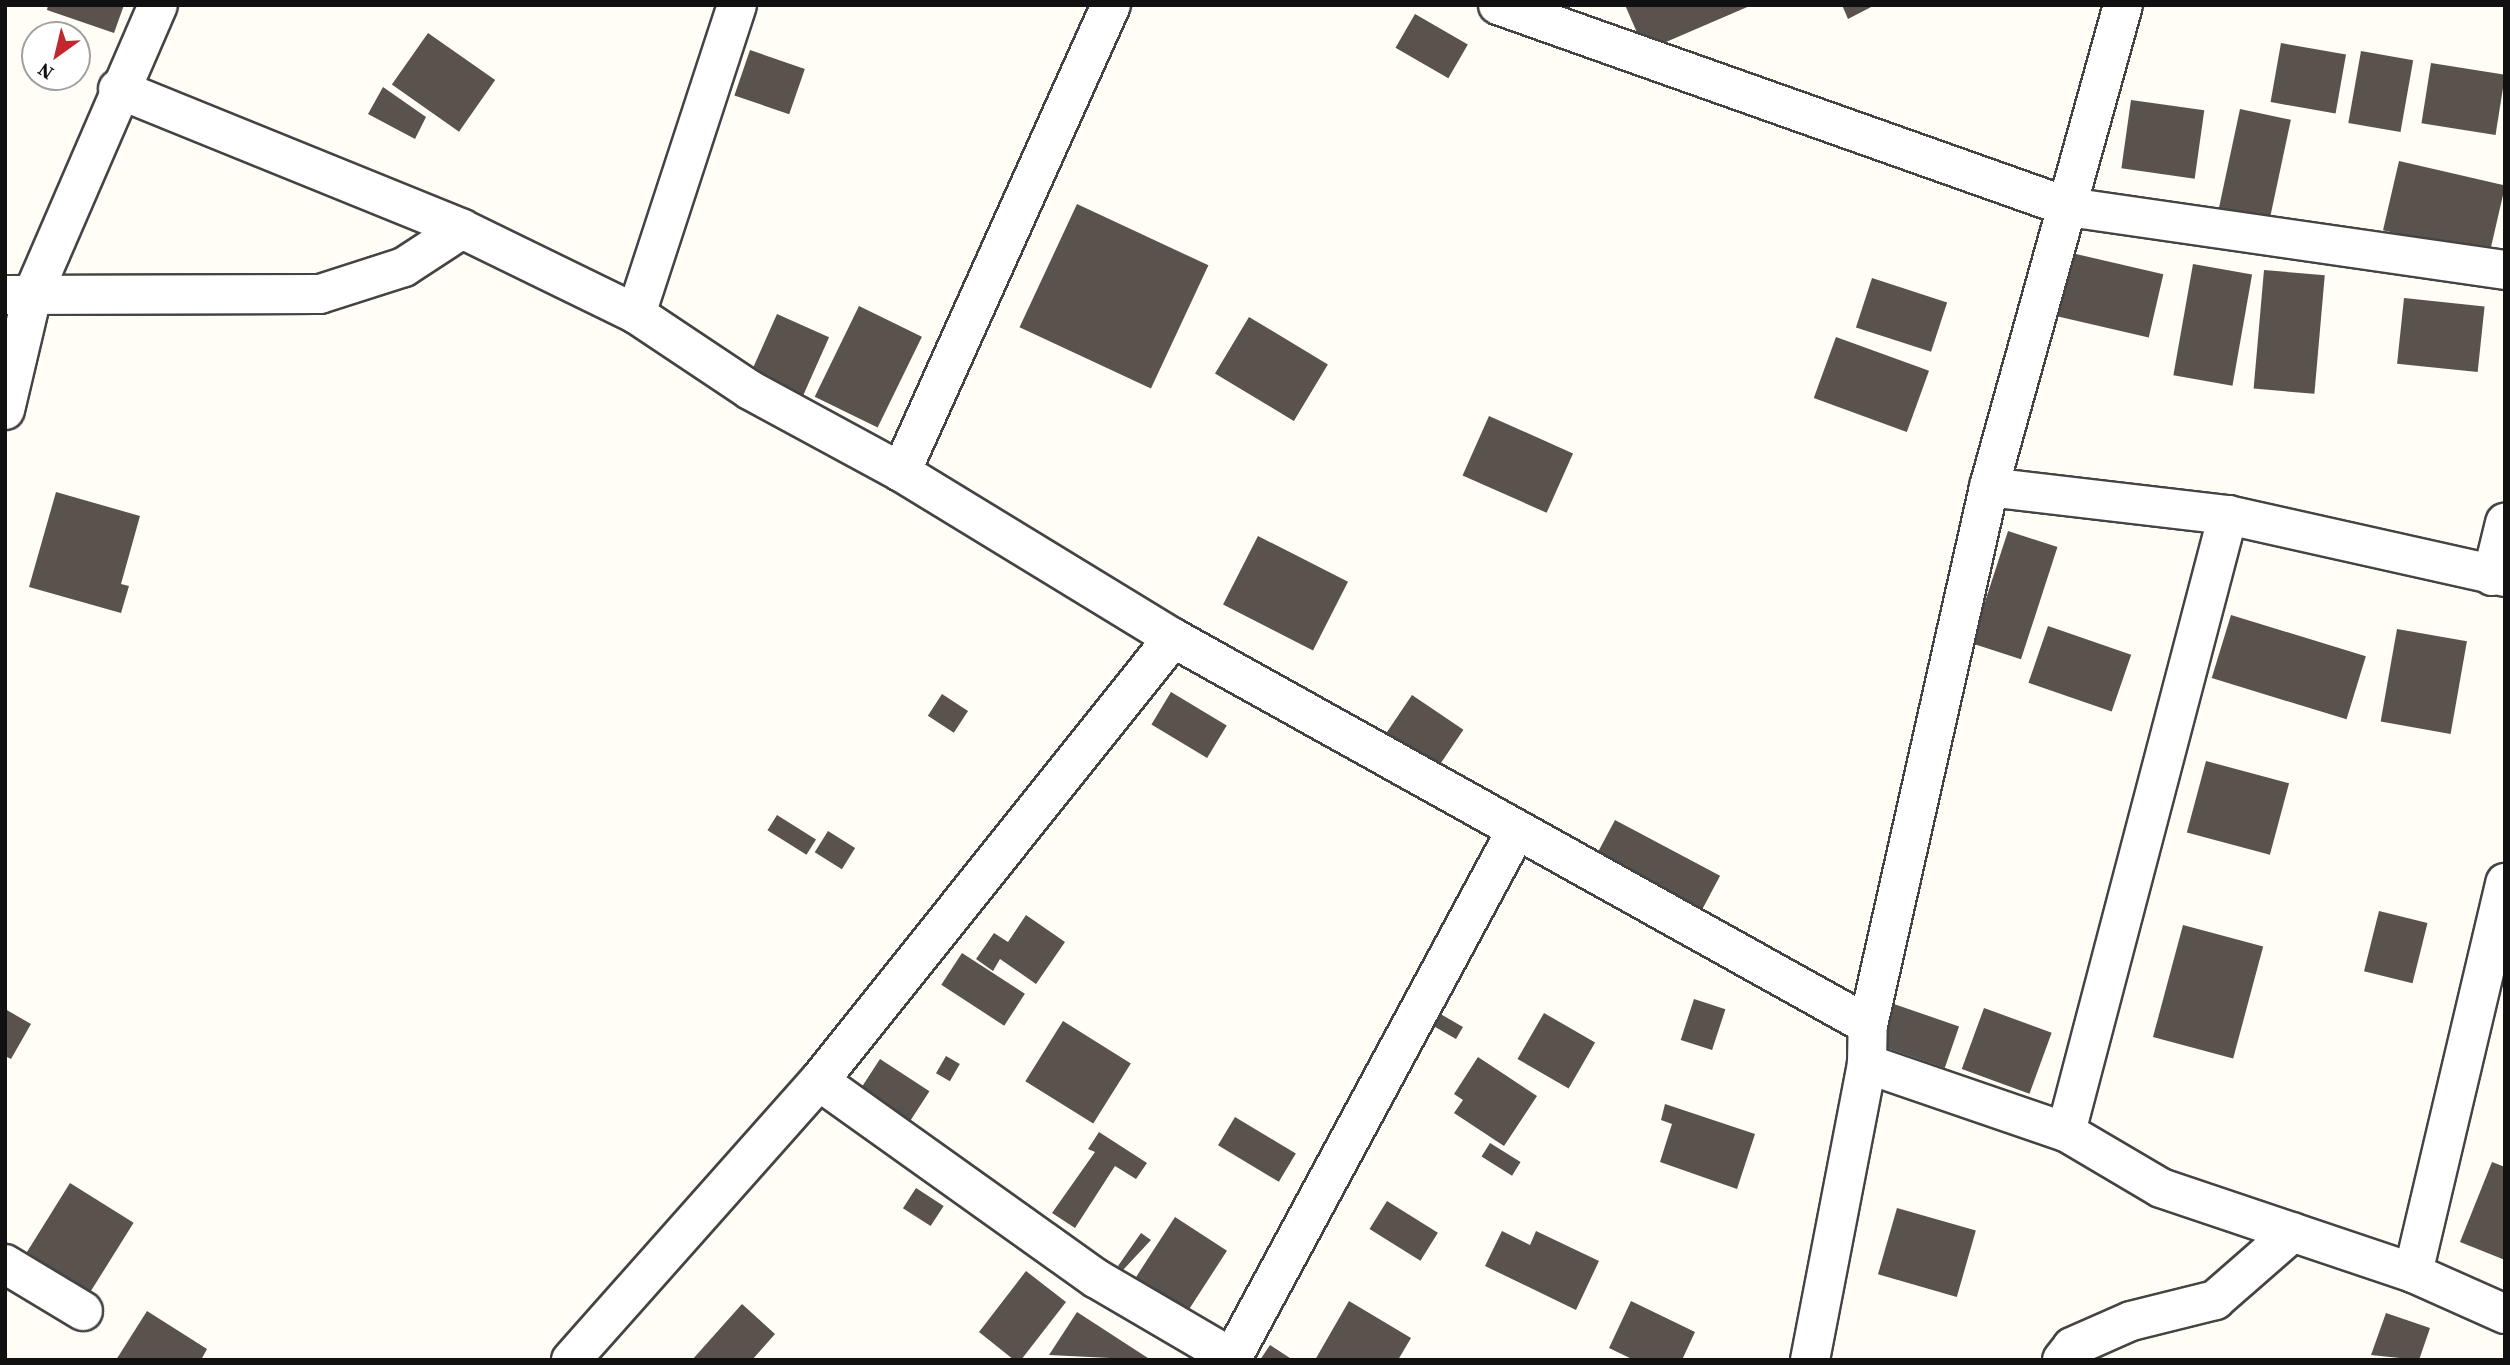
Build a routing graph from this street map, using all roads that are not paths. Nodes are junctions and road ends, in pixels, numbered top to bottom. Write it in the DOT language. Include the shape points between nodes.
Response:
graph roads {
  1 [pos="158,5"];
  2 [pos="737,5"];
  3 [pos="1111,5"];
  4 [pos="1498,5"];
  5 [pos="2123,5"];
  6 [pos="118,89"];
  7 [pos="2068,207"];
  8 [pos="463,229"];
  9 [pos="2505,270"];
  10 [pos="18,295"];
  11 [pos="636,314"];
  12 [pos="5,410"];
  13 [pos="901,471"];
  14 [pos="1989,487"];
  15 [pos="2228,515"];
  16 [pos="2505,523"];
  17 [pos="2498,576"];
  18 [pos="1173,638"];
  19 [pos="1516,831"];
  20 [pos="2505,883"];
  21 [pos="1868,1025"];
  22 [pos="1867,1064"];
  23 [pos="819,1081"];
  24 [pos="2066,1132"];
  25 [pos="2293,1232"];
  26 [pos="5,1264"];
  27 [pos="2413,1273"];
  28 [pos="83,1311"];
  29 [pos="2505,1314"];
  30 [pos="1231,1359"];
  31 [pos="571,1360"];
  32 [pos="1810,1360"];
  33 [pos="2062,1360"];
  1 -- 6 [label="street"];
  2 -- 11 [label="street"];
  3 -- 13 [label="street"];
  4 -- 7 [label="street"];
  5 -- 7 [label="street"];
  6 -- 8 [label="street"];
  6 -- 10 [label="street"];
  7 -- 9 [label="street"];
  7 -- 14 [label="street"];
  8 -- 10 [label="street" via="404,267 320,294"];
  8 -- 11 [label="street"];
  10 -- 12 [label="street"];
  11 -- 13 [label="street" via="750,390"];
  13 -- 18 [label="street"];
  14 -- 15 [label="street"];
  14 -- 21 [label="street"];
  15 -- 17 [label="street"];
  15 -- 24 [label="street"];
  16 -- 17 [label="street"];
  18 -- 19 [label="street"];
  18 -- 23 [label="street"];
  19 -- 21 [label="street"];
  19 -- 30 [label="street"];
  20 -- 27 [label="street"];
  21 -- 22 [label="street"];
  22 -- 24 [label="street"];
  22 -- 32 [label="street"];
  23 -- 30 [label="street" via="1097,1279"];
  23 -- 31 [label="street"];
  24 -- 25 [label="street" via="2161,1188"];
  25 -- 27 [label="street"];
  25 -- 33 [label="street" via="2215,1300 2132,1321 2072,1347"];
  26 -- 28 [label="street"];
  27 -- 29 [label="street"];
}
